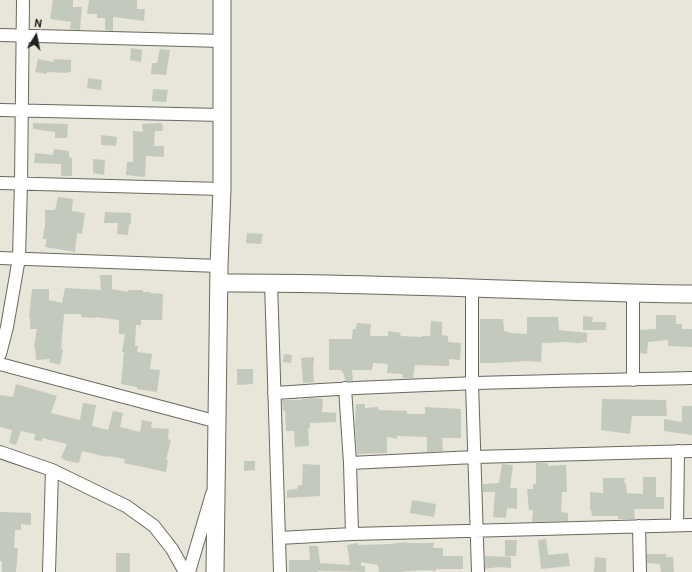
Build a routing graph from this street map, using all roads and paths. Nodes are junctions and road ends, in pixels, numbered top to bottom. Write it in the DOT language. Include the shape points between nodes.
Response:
graph roads {
  1 [pos="24,0"];
  2 [pos="222,0"];
  3 [pos="0,35"];
  4 [pos="23,36"];
  5 [pos="223,41"];
  6 [pos="0,110"];
  7 [pos="22,111"];
  8 [pos="222,115"];
  9 [pos="0,183"];
  10 [pos="21,183"];
  11 [pos="222,189"];
  12 [pos="0,258"];
  13 [pos="19,258"];
  14 [pos="219,275"];
  15 [pos="271,282"];
  16 [pos="472,288"];
  17 [pos="633,293"];
  18 [pos="692,294"];
  19 [pos="0,354"];
  20 [pos="0,364"];
  21 [pos="692,378"];
  22 [pos="633,380"];
  23 [pos="472,383"];
  24 [pos="345,388"];
  25 [pos="274,393"];
  26 [pos="218,422"];
  27 [pos="678,451"];
  28 [pos="692,451"];
  29 [pos="0,452"];
  30 [pos="475,457"];
  31 [pos="350,463"];
  32 [pos="52,470"];
  33 [pos="217,477"];
  34 [pos="677,525"];
  35 [pos="692,525"];
  36 [pos="639,526"];
  37 [pos="476,530"];
  38 [pos="352,534"];
  39 [pos="279,538"];
  40 [pos="49,572"];
  41 [pos="185,572"];
  42 [pos="189,572"];
  43 [pos="215,572"];
  44 [pos="280,572"];
  45 [pos="478,572"];
  46 [pos="640,572"];
  1 -- 4 [label="street"];
  2 -- 5 [label="main road"];
  3 -- 4 [label="street"];
  4 -- 5 [label="street"];
  4 -- 7 [label="street"];
  5 -- 8 [label="main road"];
  6 -- 7 [label="street"];
  7 -- 8 [label="street"];
  7 -- 10 [label="street"];
  8 -- 11 [label="main road"];
  9 -- 10 [label="street"];
  10 -- 11 [label="street"];
  10 -- 13 [label="street"];
  11 -- 14 [label="main road"];
  12 -- 13 [label="street"];
  13 -- 14 [label="street"];
  13 -- 19 [label="street"];
  14 -- 15 [label="main road"];
  14 -- 26 [label="main road"];
  15 -- 16 [label="main road"];
  15 -- 25 [label="street"];
  16 -- 17 [label="main road"];
  16 -- 23 [label="street"];
  17 -- 18 [label="main road"];
  17 -- 22 [label="street"];
  20 -- 26 [label="street"];
  21 -- 22 [label="street"];
  22 -- 23 [label="street"];
  23 -- 24 [label="street"];
  23 -- 30 [label="street"];
  24 -- 25 [label="street"];
  24 -- 31 [label="street"];
  25 -- 39 [label="street"];
  26 -- 33 [label="main road"];
  27 -- 28 [label="street"];
  27 -- 30 [label="street"];
  27 -- 34 [label="street"];
  29 -- 32 [label="street"];
  30 -- 31 [label="street"];
  30 -- 37 [label="street"];
  31 -- 38 [label="street"];
  32 -- 40 [label="street"];
  32 -- 41 [label="street" via="112,498 141,516 154,526 172,549"];
  33 -- 42 [label="street"];
  33 -- 43 [label="main road"];
  34 -- 35 [label="street"];
  34 -- 36 [label="street"];
  36 -- 37 [label="street"];
  36 -- 46 [label="street"];
  37 -- 38 [label="street"];
  37 -- 45 [label="street"];
  38 -- 39 [label="street"];
  39 -- 44 [label="street"];
}
